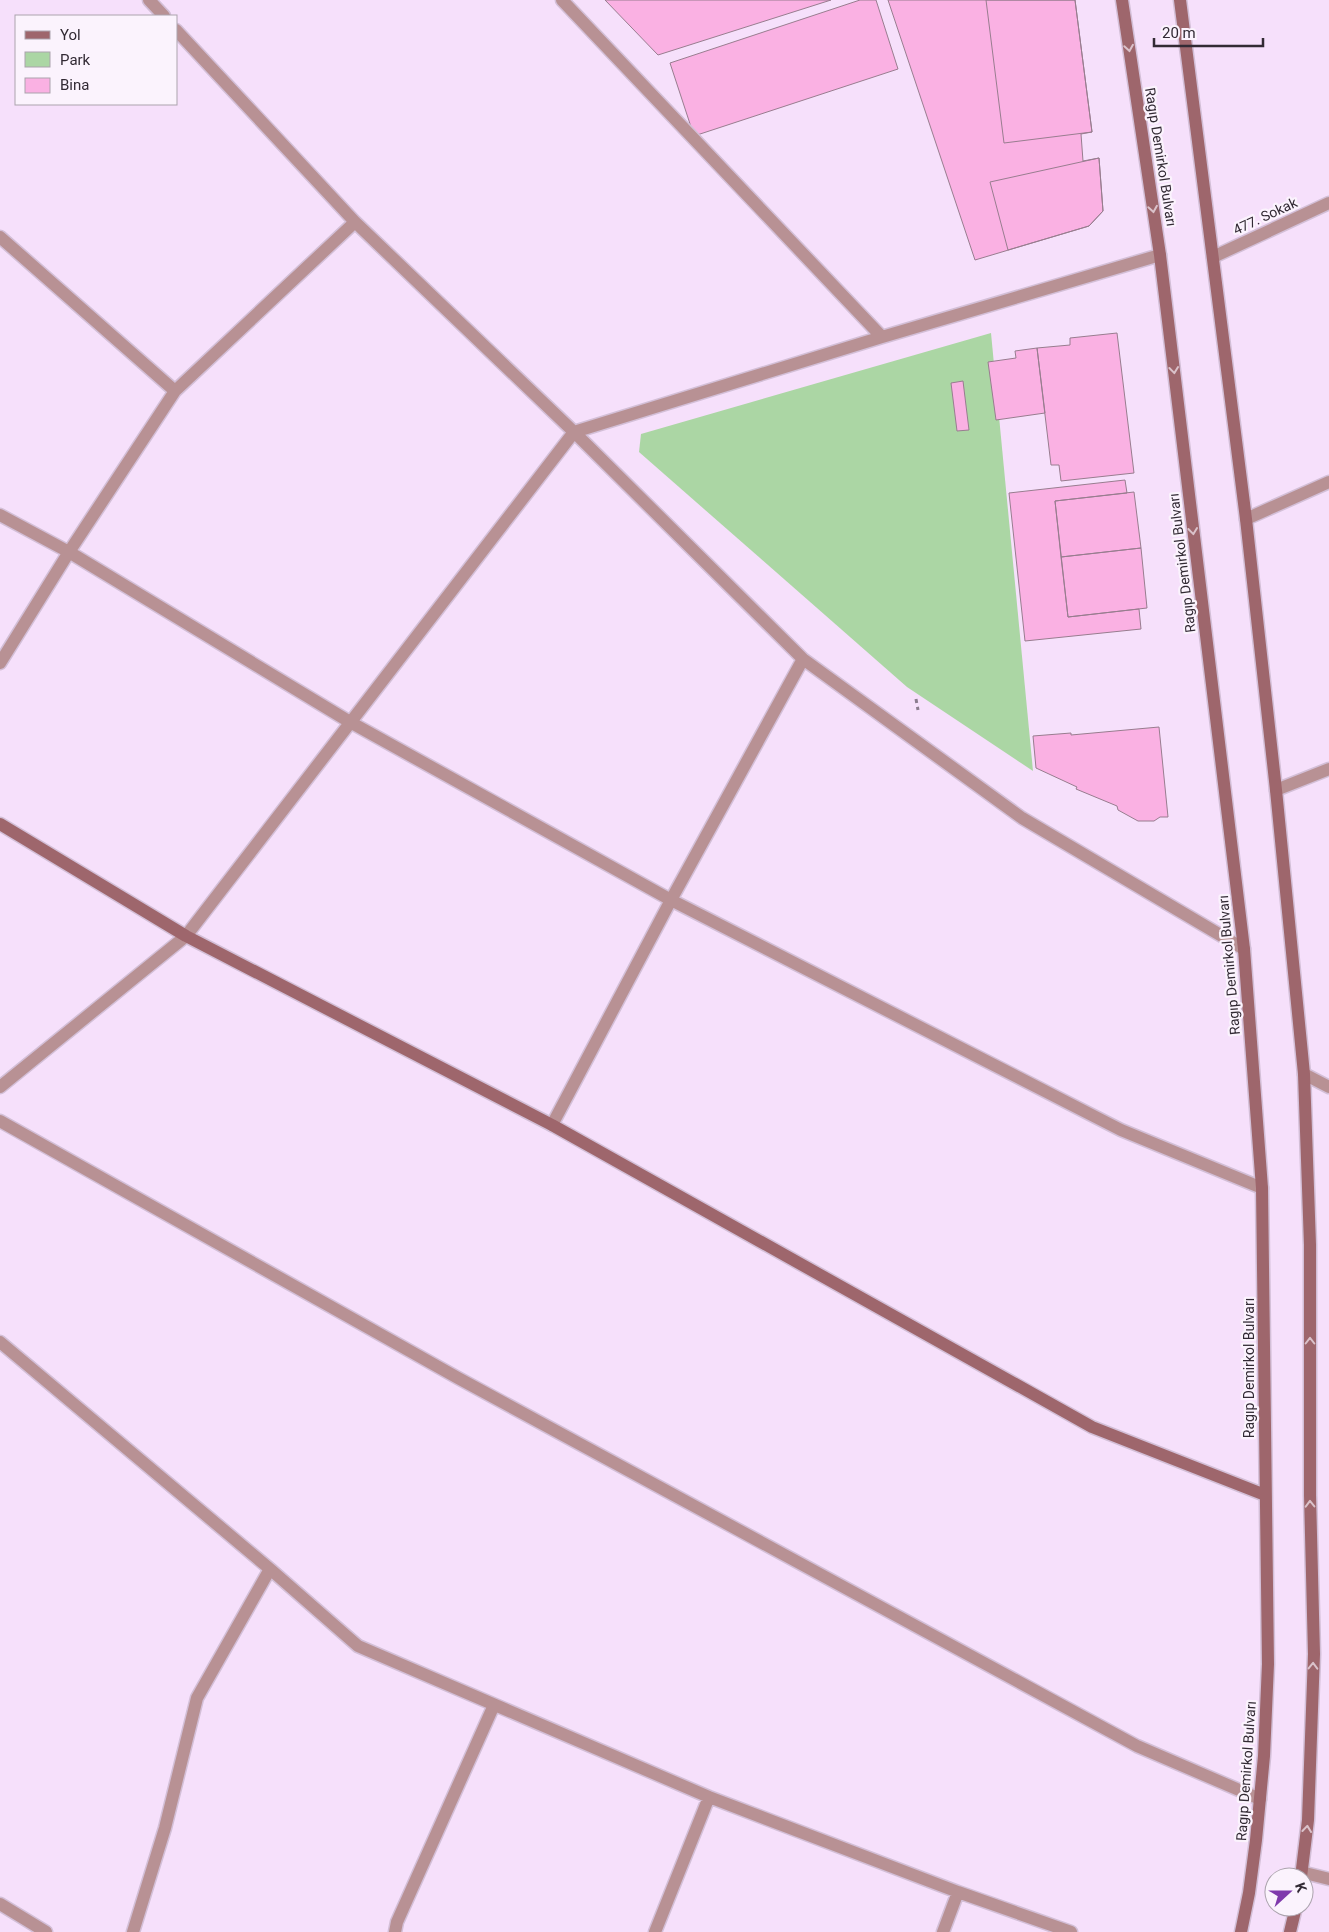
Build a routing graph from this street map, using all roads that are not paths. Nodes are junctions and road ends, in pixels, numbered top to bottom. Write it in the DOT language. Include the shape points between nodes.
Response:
graph roads {
  1 [pos="149,0"];
  2 [pos="562,0"];
  3 [pos="1122,0"];
  4 [pos="1180,0"];
  5 [pos="163,15"];
  6 [pos="178,32"];
  7 [pos="1329,202"];
  8 [pos="355,222"];
  9 [pos="0,236"];
  10 [pos="1160,255"];
  11 [pos="1213,257"];
  12 [pos="882,337"];
  13 [pos="176,391"];
  14 [pos="574,432"];
  15 [pos="1329,482"];
  16 [pos="0,515"];
  17 [pos="1246,519"];
  18 [pos="69,552"];
  19 [pos="803,659"];
  20 [pos="0,663"];
  21 [pos="350,722"];
  22 [pos="1329,769"];
  23 [pos="1276,790"];
  24 [pos="0,824"];
  25 [pos="671,900"];
  26 [pos="186,936"];
  27 [pos="1244,949"];
  28 [pos="1304,1074"];
  29 [pos="0,1086"];
  30 [pos="1329,1087"];
  31 [pos="0,1122"];
  32 [pos="552,1125"];
  33 [pos="1262,1188"];
  34 [pos="0,1342"];
  35 [pos="1265,1495"];
  36 [pos="270,1568"];
  37 [pos="494,1705"];
  38 [pos="709,1797"];
  39 [pos="1260,1799"];
  40 [pos="1302,1867"];
  41 [pos="1314,1876"];
  42 [pos="1329,1879"];
  43 [pos="958,1892"];
  44 [pos="0,1904"];
  45 [pos="1294,1917"];
  46 [pos="46,1932"];
  47 [pos="132,1932"];
  48 [pos="395,1932"];
  49 [pos="655,1932"];
  50 [pos="943,1932"];
  51 [pos="1071,1932"];
  52 [pos="1240,1932"];
  53 [pos="1290,1932"];
  1 -- 5 [label="street"];
  2 -- 12 [label="street"];
  3 -- 10 [label="main road, Ragıp Demirkol Bulvarı, one-way"];
  4 -- 11 [label="main road"];
  6 -- 8 [label="street"];
  7 -- 11 [label="street, 477. Sokak"];
  8 -- 13 [label="street"];
  8 -- 14 [label="street"];
  9 -- 13 [label="street"];
  10 -- 12 [label="street"];
  10 -- 27 [label="main road, Ragıp Demirkol Bulvarı, one-way"];
  11 -- 17 [label="main road"];
  12 -- 14 [label="street"];
  13 -- 18 [label="street"];
  14 -- 19 [label="street"];
  14 -- 21 [label="street"];
  15 -- 17 [label="street"];
  16 -- 18 [label="street"];
  17 -- 23 [label="main road"];
  18 -- 20 [label="street"];
  18 -- 21 [label="street"];
  19 -- 25 [label="street"];
  19 -- 27 [label="street" via="1022,818"];
  21 -- 25 [label="street"];
  21 -- 26 [label="street"];
  22 -- 23 [label="street"];
  23 -- 28 [label="main road"];
  24 -- 26 [label="main road"];
  25 -- 32 [label="street"];
  25 -- 33 [label="street" via="1121,1130"];
  26 -- 29 [label="street"];
  26 -- 32 [label="main road"];
  27 -- 33 [label="main road, Ragıp Demirkol Bulvarı"];
  28 -- 30 [label="street"];
  40 -- 28 [label="main road, one-way" via="1308,1820 1314,1654 1310,1245"];
  31 -- 39 [label="street" via="458,1378 1136,1746"];
  32 -- 35 [label="main road" via="1092,1427"];
  33 -- 35 [label="main road, Ragıp Demirkol Bulvarı"];
  34 -- 36 [label="street"];
  35 -- 39 [label="main road, Ragıp Demirkol Bulvarı" via="1268,1664"];
  36 -- 37 [label="street" via="358,1646"];
  36 -- 47 [label="street" via="197,1698 165,1828"];
  37 -- 38 [label="street"];
  37 -- 48 [label="street"];
  38 -- 43 [label="street"];
  38 -- 49 [label="street"];
  39 -- 52 [label="main road, Ragıp Demirkol Bulvarı" via="1249,1893"];
  41 -- 42 [label="street"];
  43 -- 50 [label="street"];
  43 -- 51 [label="street"];
  44 -- 46 [label="street"];
  45 -- 53 [label="main road"];
}
